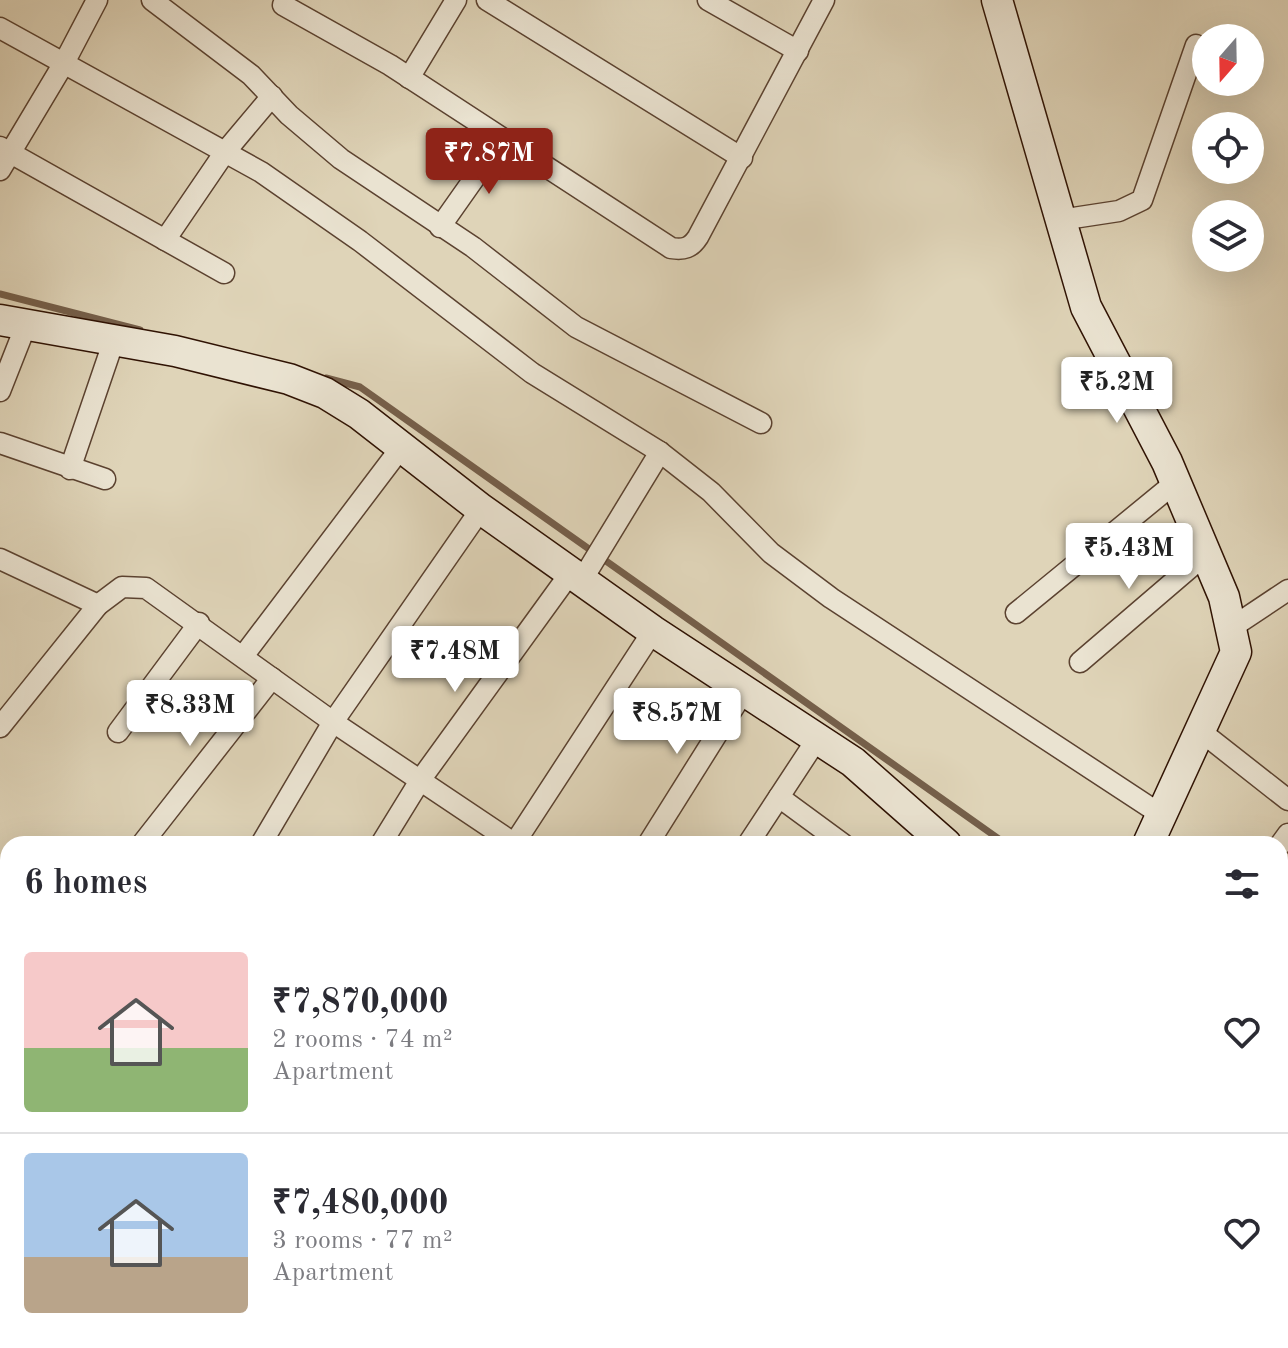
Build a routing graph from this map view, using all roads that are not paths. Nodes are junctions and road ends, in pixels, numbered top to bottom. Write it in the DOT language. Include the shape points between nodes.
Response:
graph roads {
  1 [pos="97,0"];
  2 [pos="152,0"];
  3 [pos="456,0"];
  4 [pos="487,0"];
  5 [pos="708,0"];
  6 [pos="824,0"];
  7 [pos="997,0"];
  8 [pos="283,5"];
  9 [pos="0,28"];
  10 [pos="798,51"];
  11 [pos="1192,56"];
  12 [pos="64,63"];
  13 [pos="409,78"];
  14 [pos="272,96"];
  15 [pos="502,139"];
  16 [pos="225,152"];
  17 [pos="3,156"];
  18 [pos="742,158"];
  19 [pos="1060,220"];
  20 [pos="440,227"];
  21 [pos="165,240"];
  22 [pos="224,273"];
  23 [pos="13,322"];
  24 [pos="114,340"];
  25 [pos="0,391"];
  26 [pos="761,423"];
  27 [pos="0,443"];
  28 [pos="400,449"];
  29 [pos="660,452"];
  30 [pos="70,469"];
  31 [pos="105,479"];
  32 [pos="1176,482"];
  33 [pos="481,509"];
  34 [pos="1206,554"];
  35 [pos="0,559"];
  36 [pos="582,571"];
  37 [pos="1288,590"];
  38 [pos="98,605"];
  39 [pos="1016,613"];
  40 [pos="199,623"];
  41 [pos="1231,628"];
  42 [pos="653,631"];
  43 [pos="244,655"];
  44 [pos="1080,662"];
  45 [pos="272,678"];
  46 [pos="744,691"];
  47 [pos="333,722"];
  48 [pos="0,727"];
  49 [pos="1199,730"];
  50 [pos="118,732"];
  51 [pos="817,739"];
  52 [pos="421,779"];
  53 [pos="779,797"];
  54 [pos="1288,800"];
  55 [pos="1160,814"];
  56 [pos="148,836"];
  57 [pos="266,836"];
  58 [pos="386,836"];
  59 [pos="503,836"];
  60 [pos="519,836"];
  61 [pos="653,836"];
  62 [pos="753,836"];
  63 [pos="832,836"];
  64 [pos="937,836"];
  65 [pos="1151,836"];
  1 -- 12 [label="street"];
  2 -- 14 [label="street"];
  3 -- 13 [label="street"];
  4 -- 18 [label="street"];
  5 -- 10 [label="street"];
  6 -- 10 [label="street"];
  7 -- 19 [label="street"];
  8 -- 13 [label="street"];
  9 -- 12 [label="street"];
  10 -- 18 [label="street"];
  11 -- 19 [label="street" via="1142,200 1119,211"];
  12 -- 16 [label="street"];
  12 -- 17 [label="street"];
  13 -- 15 [label="street"];
  14 -- 16 [label="street"];
  14 -- 20 [label="street" via="341,159"];
  15 -- 18 [label="street" via="681,250 693,246"];
  15 -- 20 [label="street"];
  16 -- 21 [label="street"];
  16 -- 29 [label="street" via="360,241 532,373"];
  17 -- 21 [label="street"];
  19 -- 32 [label="street" via="1086,307"];
  20 -- 26 [label="street" via="576,327"];
  21 -- 22 [label="street"];
  23 -- 24 [label="street"];
  23 -- 25 [label="street"];
  24 -- 28 [label="street" via="250,369 325,393"];
  24 -- 30 [label="street"];
  27 -- 30 [label="street"];
  28 -- 33 [label="street"];
  28 -- 43 [label="street"];
  29 -- 36 [label="street"];
  29 -- 55 [label="street" via="711,492 771,553 831,598"];
  30 -- 31 [label="street"];
  32 -- 34 [label="street"];
  32 -- 39 [label="street"];
  33 -- 36 [label="street"];
  33 -- 47 [label="street"];
  34 -- 41 [label="street"];
  34 -- 44 [label="street"];
  35 -- 38 [label="street"];
  36 -- 42 [label="street"];
  36 -- 52 [label="street"];
  37 -- 41 [label="street"];
  38 -- 40 [label="street" via="122,587 146,588"];
  38 -- 48 [label="street"];
  40 -- 43 [label="street"];
  40 -- 50 [label="street"];
  41 -- 49 [label="street" via="1236,652"];
  42 -- 46 [label="street"];
  42 -- 60 [label="street"];
  43 -- 45 [label="street"];
  45 -- 47 [label="street"];
  45 -- 56 [label="street"];
  46 -- 51 [label="street"];
  46 -- 61 [label="street"];
  47 -- 52 [label="street"];
  47 -- 57 [label="street"];
  49 -- 54 [label="street"];
  49 -- 55 [label="street"];
  51 -- 53 [label="street"];
  51 -- 64 [label="street" via="853,762"];
  52 -- 58 [label="street"];
  52 -- 59 [label="street"];
  53 -- 62 [label="street"];
  53 -- 63 [label="street"];
  55 -- 65 [label="street"];
}
